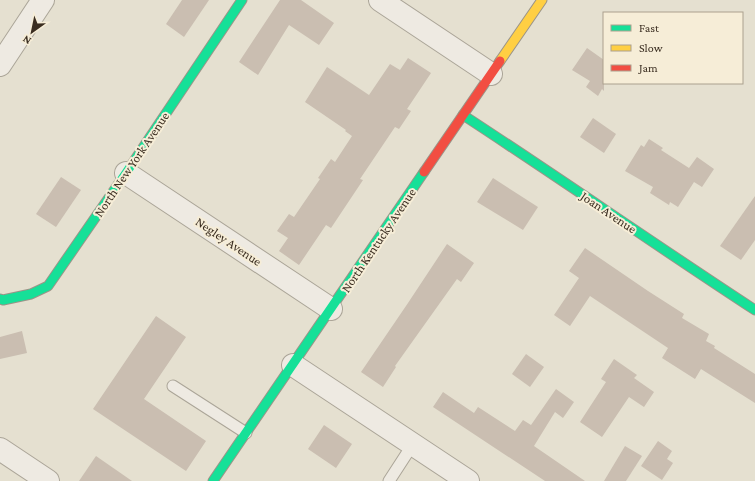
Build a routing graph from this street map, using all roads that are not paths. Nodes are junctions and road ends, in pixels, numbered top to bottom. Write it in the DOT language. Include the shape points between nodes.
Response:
graph roads {
  1 [pos="43,0"];
  2 [pos="242,0"];
  3 [pos="380,0"];
  4 [pos="542,0"];
  5 [pos="0,65"];
  6 [pos="491,74"];
  7 [pos="463,115"];
  8 [pos="126,173"];
  9 [pos="0,299"];
  10 [pos="331,309"];
  11 [pos="755,310"];
  12 [pos="292,365"];
  13 [pos="173,386"];
  14 [pos="246,433"];
  15 [pos="413,444"];
  16 [pos="0,450"];
  17 [pos="48,481"];
  18 [pos="213,481"];
  19 [pos="388,481"];
  20 [pos="468,481"];
  1 -- 5 [label="street"];
  2 -- 8 [label="street, North New York Avenue"];
  3 -- 6 [label="street"];
  4 -- 6 [label="street, North Kentucky Avenue"];
  6 -- 7 [label="street, North Kentucky Avenue"];
  7 -- 10 [label="street, North Kentucky Avenue"];
  7 -- 11 [label="street, Joan Avenue"];
  8 -- 9 [label="street, North New York Avenue" via="48,286 24,297"];
  8 -- 10 [label="street, Negley Avenue"];
  10 -- 12 [label="street, North Kentucky Avenue"];
  12 -- 14 [label="street, North Kentucky Avenue"];
  12 -- 15 [label="street"];
  13 -- 14 [label="lane"];
  14 -- 18 [label="street, North Kentucky Avenue"];
  15 -- 19 [label="lane"];
  15 -- 20 [label="street"];
  16 -- 17 [label="street"];
}
